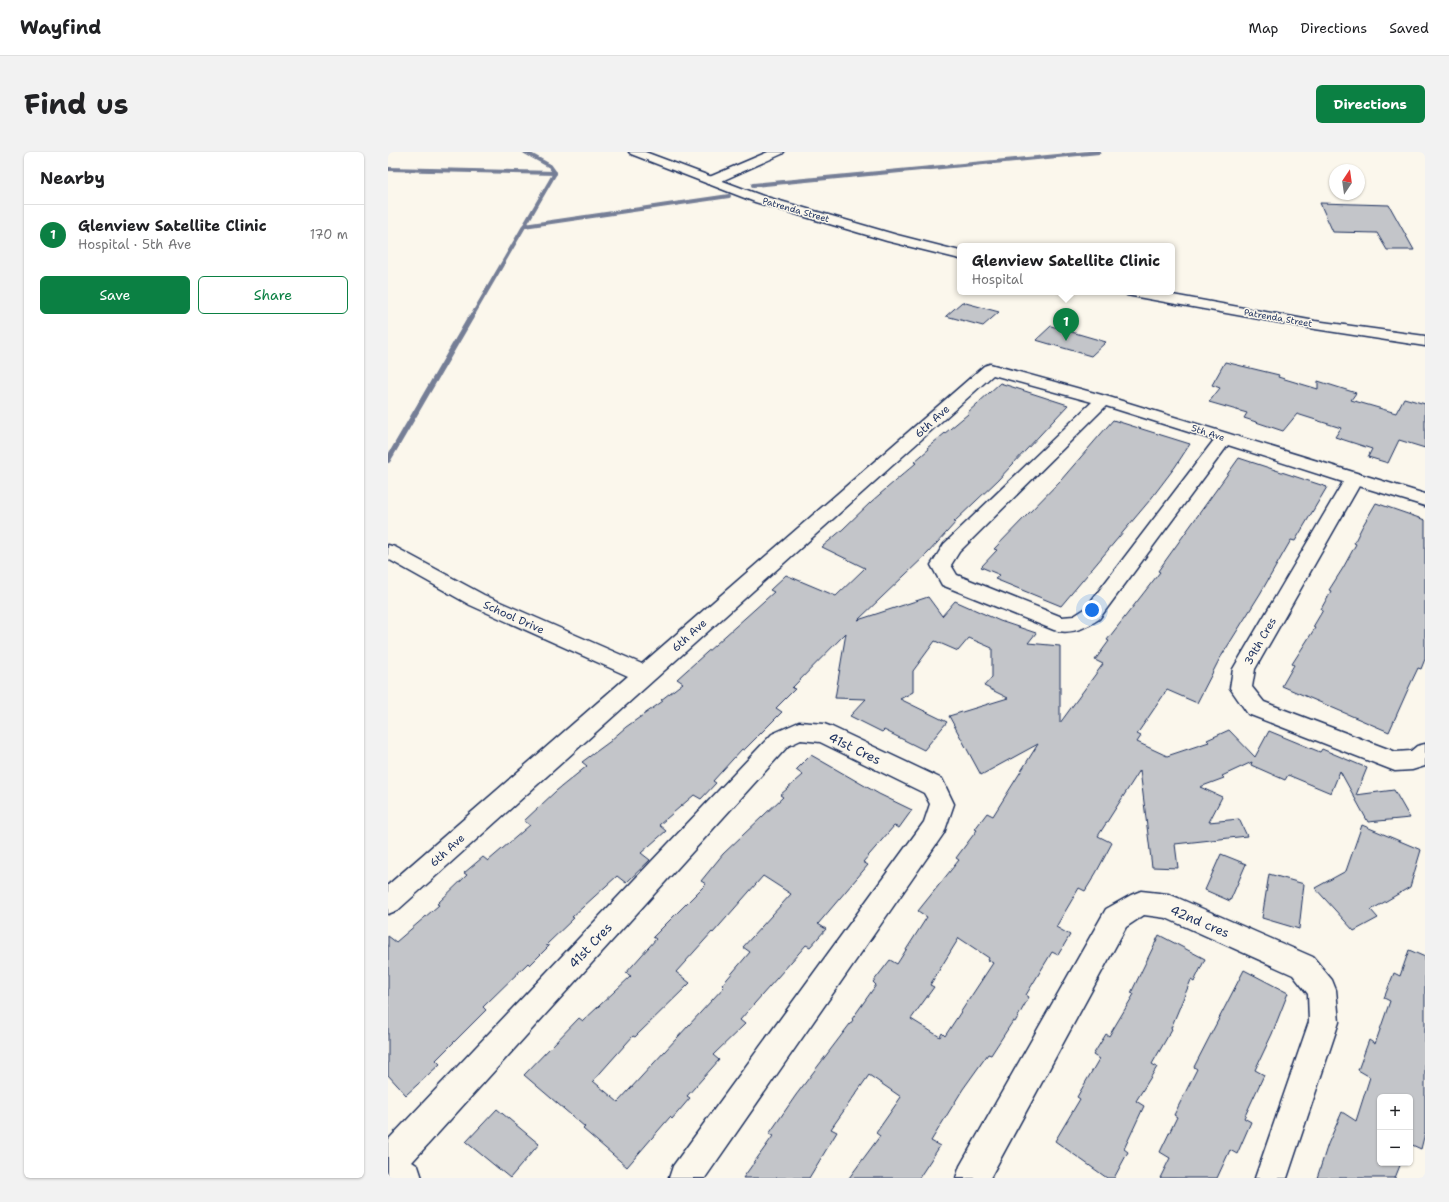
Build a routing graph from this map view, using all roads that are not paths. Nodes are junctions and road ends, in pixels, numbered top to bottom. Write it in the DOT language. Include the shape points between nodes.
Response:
graph roads {
  1 [pos="635,152"];
  2 [pos="778,152"];
  3 [pos="711,181"];
  4 [pos="957,254"];
  5 [pos="1149,295"];
  6 [pos="1425,341"];
  7 [pos="990,369"];
  8 [pos="1103,400"];
  9 [pos="1224,439"];
  10 [pos="1354,480"];
  11 [pos="1425,500"];
  12 [pos="388,551"];
  13 [pos="645,675"];
  14 [pos="1425,753"];
  15 [pos="388,902"];
  16 [pos="394,1168"];
  17 [pos="685,1178"];
  18 [pos="972,1178"];
  19 [pos="1271,1178"];
  1 -- 3 [label="street, Patrenda Street"];
  2 -- 3 [label="street"];
  3 -- 4 [label="street, Patrenda Street" via="759,199"];
  5 -- 6 [label="street, Patrenda Street" via="1315,325"];
  7 -- 8 [label="street, 5th Ave"];
  7 -- 13 [label="street, 6th Ave"];
  8 -- 9 [label="street, 5th Ave"];
  8 -- 9 [label="street" via="951,548 941,565 949,580 1061,625 1080,622 1092,614"];
  9 -- 10 [label="street, 5th Ave"];
  10 -- 11 [label="street, 5th Ave"];
  10 -- 14 [label="street, 39th Cres" via="1244,669 1241,688 1256,708 1395,762 1411,761"];
  12 -- 13 [label="street, School Drive" via="478,600"];
  13 -- 15 [label="street, 6th Ave"];
  16 -- 17 [label="street, 41st Cres" via="780,740 799,731 824,732 932,786 942,804 935,826"];
  18 -- 19 [label="street, 42nd cres" via="1116,918 1142,903 1168,906 1303,966 1322,990 1324,1022"];
}
